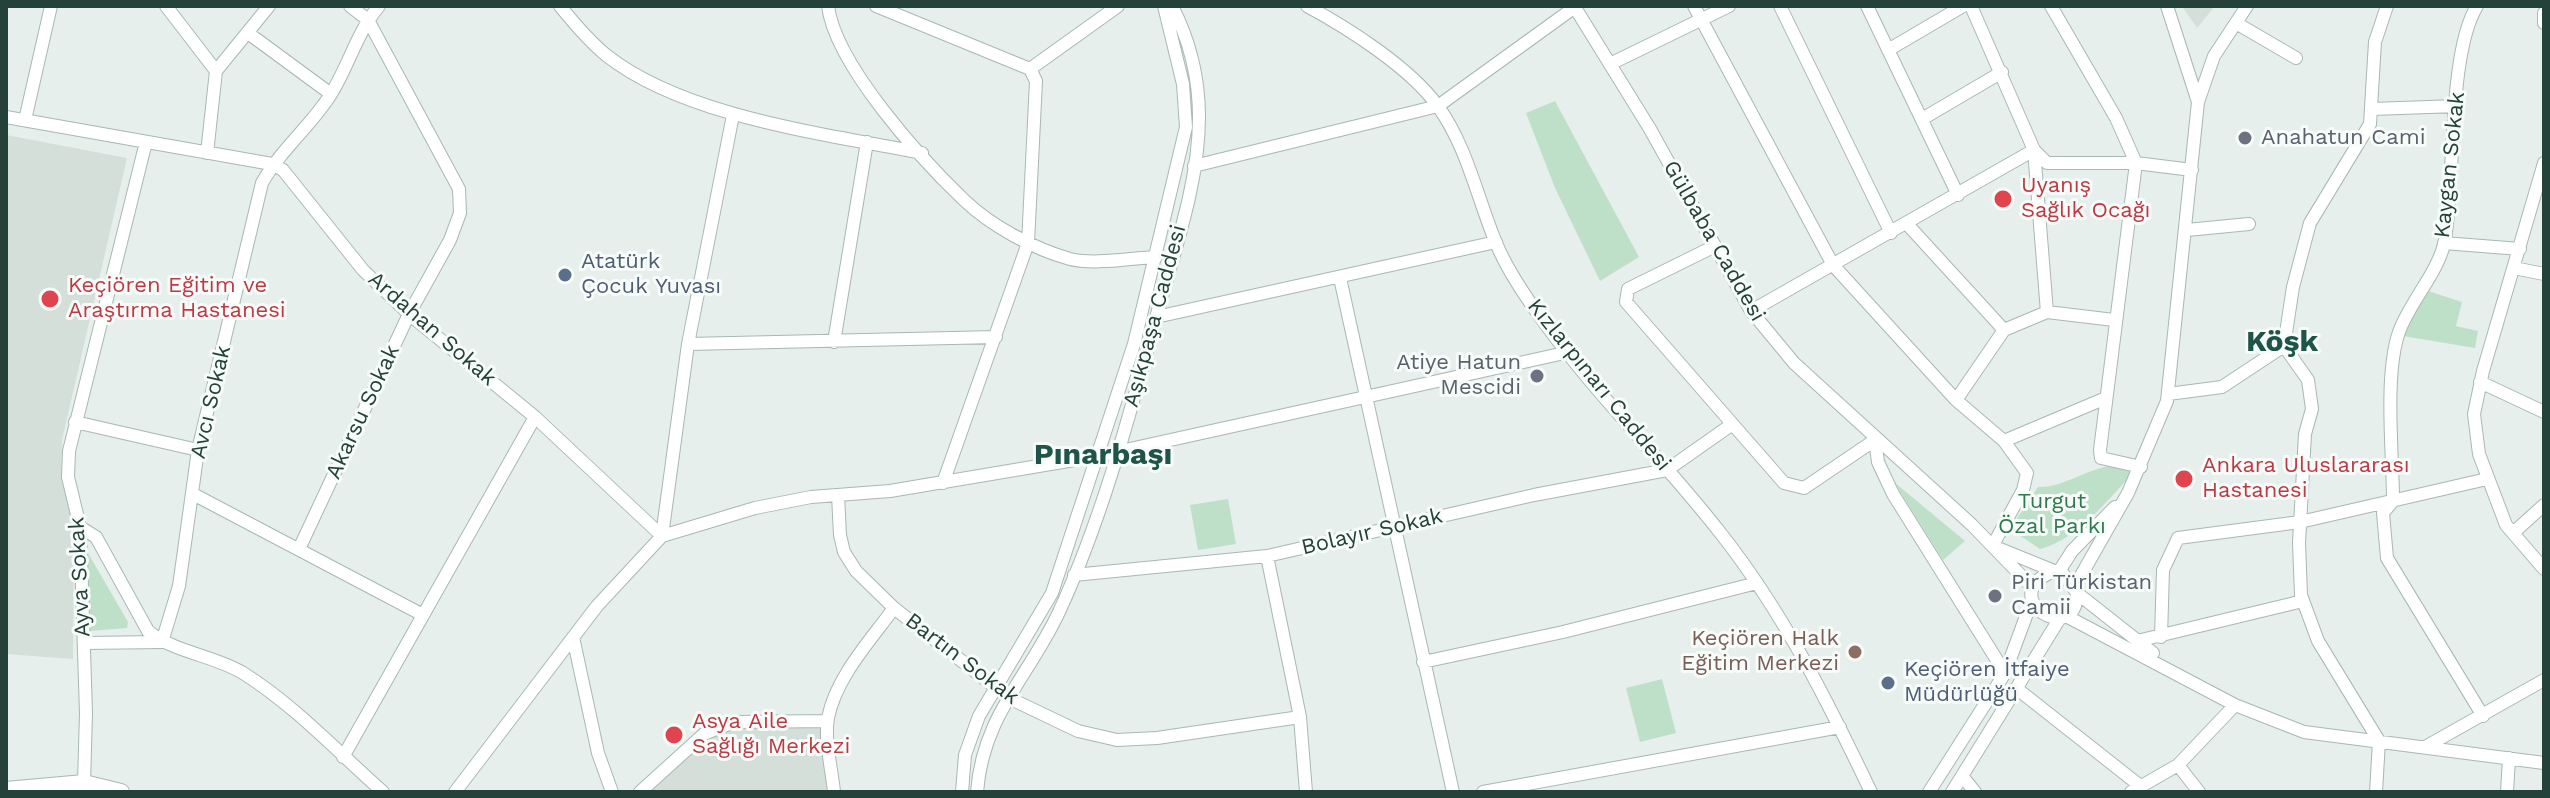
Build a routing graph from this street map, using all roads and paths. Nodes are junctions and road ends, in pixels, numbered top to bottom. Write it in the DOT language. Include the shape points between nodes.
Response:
graph roads {
  1 [pos="51,6"];
  2 [pos="166,6"];
  3 [pos="269,6"];
  4 [pos="350,6"];
  5 [pos="379,6"];
  6 [pos="560,6"];
  7 [pos="828,6"];
  8 [pos="876,6"];
  9 [pos="1118,6"];
  10 [pos="1164,6"];
  11 [pos="1172,6"];
  12 [pos="1307,6"];
  13 [pos="1694,6"];
  14 [pos="1729,6"];
  15 [pos="1780,6"];
  16 [pos="1867,6"];
  17 [pos="1963,6"];
  18 [pos="1971,6"];
  19 [pos="2051,6"];
  20 [pos="2167,6"];
  21 [pos="2247,6"];
  22 [pos="2387,6"];
  23 [pos="2477,6"];
  24 [pos="1575,7"];
  25 [pos="2544,13"];
  26 [pos="368,20"];
  27 [pos="1701,21"];
  28 [pos="2236,23"];
  29 [pos="2544,23"];
  30 [pos="248,33"];
  31 [pos="1888,50"];
  32 [pos="2296,58"];
  33 [pos="1610,64"];
  34 [pos="1030,69"];
  35 [pos="216,71"];
  36 [pos="2002,72"];
  37 [pos="331,94"];
  38 [pos="2198,102"];
  39 [pos="1438,106"];
  40 [pos="2457,106"];
  41 [pos="2372,109"];
  42 [pos="733,115"];
  43 [pos="6,117"];
  44 [pos="1922,119"];
  45 [pos="25,120"];
  46 [pos="146,142"];
  47 [pos="867,142"];
  48 [pos="2034,150"];
  49 [pos="207,153"];
  50 [pos="922,153"];
  51 [pos="2136,163"];
  52 [pos="2544,163"];
  53 [pos="272,164"];
  54 [pos="1194,166"];
  55 [pos="2192,170"];
  56 [pos="1958,195"];
  57 [pos="1907,224"];
  58 [pos="2249,224"];
  59 [pos="2187,230"];
  60 [pos="1891,233"];
  61 [pos="1496,242"];
  62 [pos="1028,243"];
  63 [pos="2444,243"];
  64 [pos="1715,246"];
  65 [pos="2520,249"];
  66 [pos="1156,257"];
  67 [pos="1833,265"];
  68 [pos="2514,268"];
  69 [pos="2544,274"];
  70 [pos="1340,278"];
  71 [pos="1751,311"];
  72 [pos="2047,312"];
  73 [pos="409,314"];
  74 [pos="1156,317"];
  75 [pos="2114,320"];
  76 [pos="2004,330"];
  77 [pos="996,337"];
  78 [pos="834,342"];
  79 [pos="688,344"];
  80 [pos="2284,346"];
  81 [pos="1569,352"];
  82 [pos="2480,382"];
  83 [pos="1369,394"];
  84 [pos="2168,394"];
  85 [pos="2106,398"];
  86 [pos="1956,400"];
  87 [pos="2544,412"];
  88 [pos="535,417"];
  89 [pos="75,422"];
  90 [pos="1731,425"];
  91 [pos="1875,440"];
  92 [pos="2004,441"];
  93 [pos="198,450"];
  94 [pos="1116,452"];
  95 [pos="1098,456"];
  96 [pos="2141,467"];
  97 [pos="1667,470"];
  98 [pos="2487,479"];
  99 [pos="943,483"];
  100 [pos="2128,493"];
  101 [pos="193,494"];
  102 [pos="838,495"];
  103 [pos="2393,501"];
  104 [pos="2544,505"];
  105 [pos="2300,522"];
  106 [pos="1397,526"];
  107 [pos="80,527"];
  108 [pos="2513,533"];
  109 [pos="662,536"];
  110 [pos="1993,545"];
  111 [pos="299,549"];
  112 [pos="1267,556"];
  113 [pos="2544,569"];
  114 [pos="2055,573"];
  115 [pos="1074,575"];
  116 [pos="1757,583"];
  117 [pos="2076,590"];
  118 [pos="2033,594"];
  119 [pos="2303,601"];
  120 [pos="894,608"];
  121 [pos="423,615"];
  122 [pos="2063,617"];
  123 [pos="573,637"];
  124 [pos="2161,637"];
  125 [pos="2137,641"];
  126 [pos="162,642"];
  127 [pos="84,643"];
  128 [pos="1423,662"];
  129 [pos="2175,670"];
  130 [pos="2005,673"];
  131 [pos="2544,680"];
  132 [pos="2016,688"];
  133 [pos="996,689"];
  134 [pos="1009,698"];
  135 [pos="2235,705"];
  136 [pos="2483,716"];
  137 [pos="1300,717"];
  138 [pos="827,721"];
  139 [pos="1840,727"];
  140 [pos="2379,741"];
  141 [pos="2425,747"];
  142 [pos="343,757"];
  143 [pos="2509,758"];
  144 [pos="2544,763"];
  145 [pos="2178,765"];
  146 [pos="1962,776"];
  147 [pos="84,783"];
  148 [pos="2135,788"];
  149 [pos="6,790"];
  150 [pos="121,792"];
  151 [pos="383,792"];
  152 [pos="455,792"];
  153 [pos="612,792"];
  154 [pos="640,792"];
  155 [pos="834,792"];
  156 [pos="962,792"];
  157 [pos="977,792"];
  158 [pos="1306,792"];
  159 [pos="1453,792"];
  160 [pos="1483,792"];
  161 [pos="1871,792"];
  162 [pos="1929,792"];
  163 [pos="1952,792"];
  164 [pos="1975,792"];
  165 [pos="2199,792"];
  166 [pos="2376,792"];
  167 [pos="2507,792"];
  1 -- 45 [label="street"];
  2 -- 35 [label="street"];
  3 -- 30 [label="street"];
  4 -- 26 [label="street"];
  5 -- 26 [label="street, Avcı Sokak"];
  6 -- 42 [label="street" via="607,56 654,83"];
  7 -- 50 [label="street" via="830,23 851,65"];
  8 -- 34 [label="street"];
  9 -- 34 [label="street"];
  10 -- 66 [label="street, Aşıkpaşa Caddesi" via="1183,84 1186,127"];
  11 -- 54 [label="street, Aşıkpaşa Caddesi" via="1185,30 1196,76"];
  12 -- 39 [label="street, Kızlarpınarı Caddesi" via="1389,60"];
  13 -- 27 [label="street"];
  14 -- 27 [label="street"];
  15 -- 60 [label="street"];
  16 -- 31 [label="street"];
  17 -- 31 [label="street"];
  18 -- 36 [label="street"];
  19 -- 51 [label="street"];
  20 -- 38 [label="street"];
  21 -- 28 [label="street"];
  22 -- 41 [label="street" via="2375,42"];
  23 -- 40 [label="street, Kaygan Sokak"];
  24 -- 33 [label="street, Gülbaba Caddesi"];
  24 -- 39 [label="street"];
  25 -- 29 [label="street"];
  26 -- 37 [label="street, Avcı Sokak"];
  26 -- 73 [label="street, Akarsu Sokak" via="459,189 460,213 450,240"];
  27 -- 33 [label="street"];
  27 -- 67 [label="street"];
  28 -- 32 [label="street"];
  28 -- 38 [label="street" via="2214,56"];
  30 -- 35 [label="street"];
  30 -- 37 [label="street"];
  31 -- 44 [label="street"];
  33 -- 64 [label="street, Gülbaba Caddesi"];
  34 -- 62 [label="street" via="1036,81"];
  35 -- 49 [label="street"];
  36 -- 44 [label="street"];
  36 -- 48 [label="street"];
  37 -- 53 [label="street, Avcı Sokak"];
  38 -- 55 [label="street"];
  39 -- 54 [label="street"];
  39 -- 61 [label="street, Kızlarpınarı Caddesi" via="1460,145"];
  40 -- 41 [label="street"];
  40 -- 63 [label="street, Kaygan Sokak"];
  41 -- 80 [label="street" via="2370,124 2310,223"];
  42 -- 47 [label="street"];
  42 -- 79 [label="street"];
  43 -- 45 [label="street"];
  44 -- 56 [label="street"];
  45 -- 46 [label="street"];
  46 -- 49 [label="street"];
  46 -- 89 [label="street, Ayva Sokak"];
  47 -- 50 [label="street"];
  47 -- 78 [label="street"];
  48 -- 51 [label="street" via="2047,163"];
  48 -- 56 [label="street"];
  48 -- 72 [label="street"];
  49 -- 53 [label="street"];
  50 -- 62 [label="street" via="965,201"];
  51 -- 55 [label="street"];
  51 -- 75 [label="street"];
  52 -- 65 [label="street"];
  53 -- 73 [label="street, Ardahan Sokak" via="283,170 363,270"];
  53 -- 93 [label="street, Avcı Sokak" via="262,183"];
  54 -- 74 [label="street, Aşıkpaşa Caddesi"];
  55 -- 59 [label="street"];
  56 -- 57 [label="street"];
  57 -- 60 [label="street"];
  57 -- 76 [label="street"];
  58 -- 59 [label="street"];
  59 -- 84 [label="street"];
  60 -- 67 [label="street"];
  61 -- 70 [label="street"];
  61 -- 81 [label="street, Kızlarpınarı Caddesi" via="1537,313"];
  62 -- 66 [label="street" via="1073,260"];
  62 -- 77 [label="street"];
  63 -- 65 [label="street"];
  63 -- 103 [label="street, Kaygan Sokak" via="2400,330 2393,356"];
  64 -- 71 [label="street, Gülbaba Caddesi"];
  64 -- 90 [label="street" via="1625,294 1626,302"];
  65 -- 68 [label="street"];
  66 -- 95 [label="street, Aşıkpaşa Caddesi"];
  67 -- 71 [label="street"];
  67 -- 86 [label="street"];
  68 -- 69 [label="street"];
  68 -- 82 [label="street"];
  70 -- 74 [label="street"];
  70 -- 83 [label="street"];
  71 -- 91 [label="street, Gülbaba Caddesi" via="1794,363"];
  72 -- 75 [label="street"];
  72 -- 76 [label="street"];
  73 -- 88 [label="street, Ardahan Sokak"];
  73 -- 111 [label="street, Akarsu Sokak"];
  74 -- 94 [label="street, Aşıkpaşa Caddesi"];
  75 -- 85 [label="street"];
  76 -- 86 [label="street"];
  77 -- 78 [label="street"];
  77 -- 99 [label="street"];
  78 -- 79 [label="street"];
  79 -- 109 [label="street"];
  80 -- 84 [label="street" via="2222,387"];
  80 -- 105 [label="street" via="2308,380 2312,409 2305,434"];
  81 -- 83 [label="street"];
  81 -- 97 [label="street, Kızlarpınarı Caddesi"];
  82 -- 87 [label="street"];
  82 -- 98 [label="street" via="2474,414"];
  83 -- 94 [label="street"];
  83 -- 106 [label="street"];
  84 -- 96 [label="street"];
  85 -- 92 [label="street"];
  85 -- 96 [label="street" via="2101,458"];
  86 -- 92 [label="street"];
  88 -- 109 [label="street, Ardahan Sokak"];
  88 -- 121 [label="street"];
  89 -- 93 [label="street"];
  89 -- 107 [label="street, Ayva Sokak" via="68,477"];
  90 -- 91 [label="street" via="1793,488 1804,488"];
  90 -- 97 [label="street"];
  91 -- 110 [label="street, Gülbaba Caddesi"];
  91 -- 130 [label="street" via="1878,462 1893,494"];
  92 -- 110 [label="street" via="2027,473"];
  93 -- 101 [label="street, Avcı Sokak"];
  94 -- 95 [label="street"];
  94 -- 115 [label="street, Aşıkpaşa Caddesi"];
  95 -- 99 [label="street"];
  95 -- 133 [label="street, Aşıkpaşa Caddesi" via="1052,593"];
  96 -- 100 [label="street"];
  97 -- 106 [label="street, Bolayır Sokak"];
  97 -- 116 [label="street, Kızlarpınarı Caddesi"];
  98 -- 103 [label="street"];
  98 -- 108 [label="street"];
  99 -- 102 [label="street"];
  100 -- 114 [label="street"];
  100 -- 117 [label="street"];
  101 -- 111 [label="street"];
  101 -- 126 [label="street, Avcı Sokak" via="179,586"];
  102 -- 109 [label="street" via="755,508"];
  102 -- 120 [label="street, Bartın Sokak" via="844,552"];
  103 -- 105 [label="street"];
  103 -- 136 [label="street, Kaygan Sokak" via="2383,513 2387,558"];
  104 -- 108 [label="street"];
  105 -- 119 [label="street"];
  105 -- 124 [label="street" via="2178,538 2163,570"];
  106 -- 112 [label="street, Bolayır Sokak"];
  106 -- 128 [label="street"];
  107 -- 126 [label="street" via="96,537 148,631"];
  107 -- 127 [label="street, Ayva Sokak"];
  108 -- 113 [label="street"];
  109 -- 123 [label="street"];
  110 -- 114 [label="street"];
  110 -- 118 [label="street"];
  111 -- 121 [label="street"];
  112 -- 115 [label="street, Bolayır Sokak"];
  112 -- 137 [label="street"];
  114 -- 117 [label="street"];
  114 -- 118 [label="street" via="2042,577"];
  115 -- 134 [label="street, Aşıkpaşa Caddesi" via="1058,614"];
  116 -- 128 [label="street"];
  116 -- 139 [label="street, Kızlarpınarı Caddesi" via="1798,646"];
  117 -- 122 [label="street" via="2075,606"];
  117 -- 125 [label="street"];
  118 -- 122 [label="street" via="2042,615"];
  118 -- 130 [label="street"];
  119 -- 124 [label="street"];
  119 -- 140 [label="street" via="2318,641"];
  120 -- 133 [label="street, Bartın Sokak"];
  120 -- 138 [label="street" via="849,669"];
  121 -- 142 [label="street"];
  122 -- 129 [label="street"];
  122 -- 132 [label="street"];
  123 -- 152 [label="street"];
  123 -- 153 [label="street" via="598,753"];
  124 -- 125 [label="street"];
  125 -- 129 [label="street"];
  126 -- 127 [label="street"];
  126 -- 142 [label="street" via="241,672"];
  127 -- 147 [label="street, Ayva Sokak"];
  128 -- 159 [label="street"];
  129 -- 135 [label="street"];
  130 -- 162 [label="street"];
  131 -- 136 [label="street"];
  132 -- 146 [label="street"];
  132 -- 148 [label="street"];
  133 -- 134 [label="street, Bartın Sokak"];
  133 -- 156 [label="street, Aşıkpaşa Caddesi" via="965,755"];
  134 -- 137 [label="street, Bartın Sokak" via="1078,731 1117,740"];
  134 -- 157 [label="street, Aşıkpaşa Caddesi" via="984,742"];
  135 -- 140 [label="street" via="2304,732"];
  135 -- 145 [label="street"];
  136 -- 141 [label="street"];
  137 -- 158 [label="street"];
  138 -- 154 [label="street" via="734,722 704,734"];
  138 -- 155 [label="street"];
  139 -- 160 [label="street"];
  139 -- 161 [label="street, Kızlarpınarı Caddesi"];
  140 -- 141 [label="street"];
  140 -- 166 [label="street"];
  141 -- 143 [label="street"];
  142 -- 151 [label="street"];
  143 -- 144 [label="street"];
  143 -- 167 [label="street"];
  145 -- 148 [label="street"];
  145 -- 165 [label="street"];
  146 -- 163 [label="street"];
  146 -- 164 [label="street"];
  147 -- 149 [label="main road"];
  147 -- 150 [label="main road"];
}
